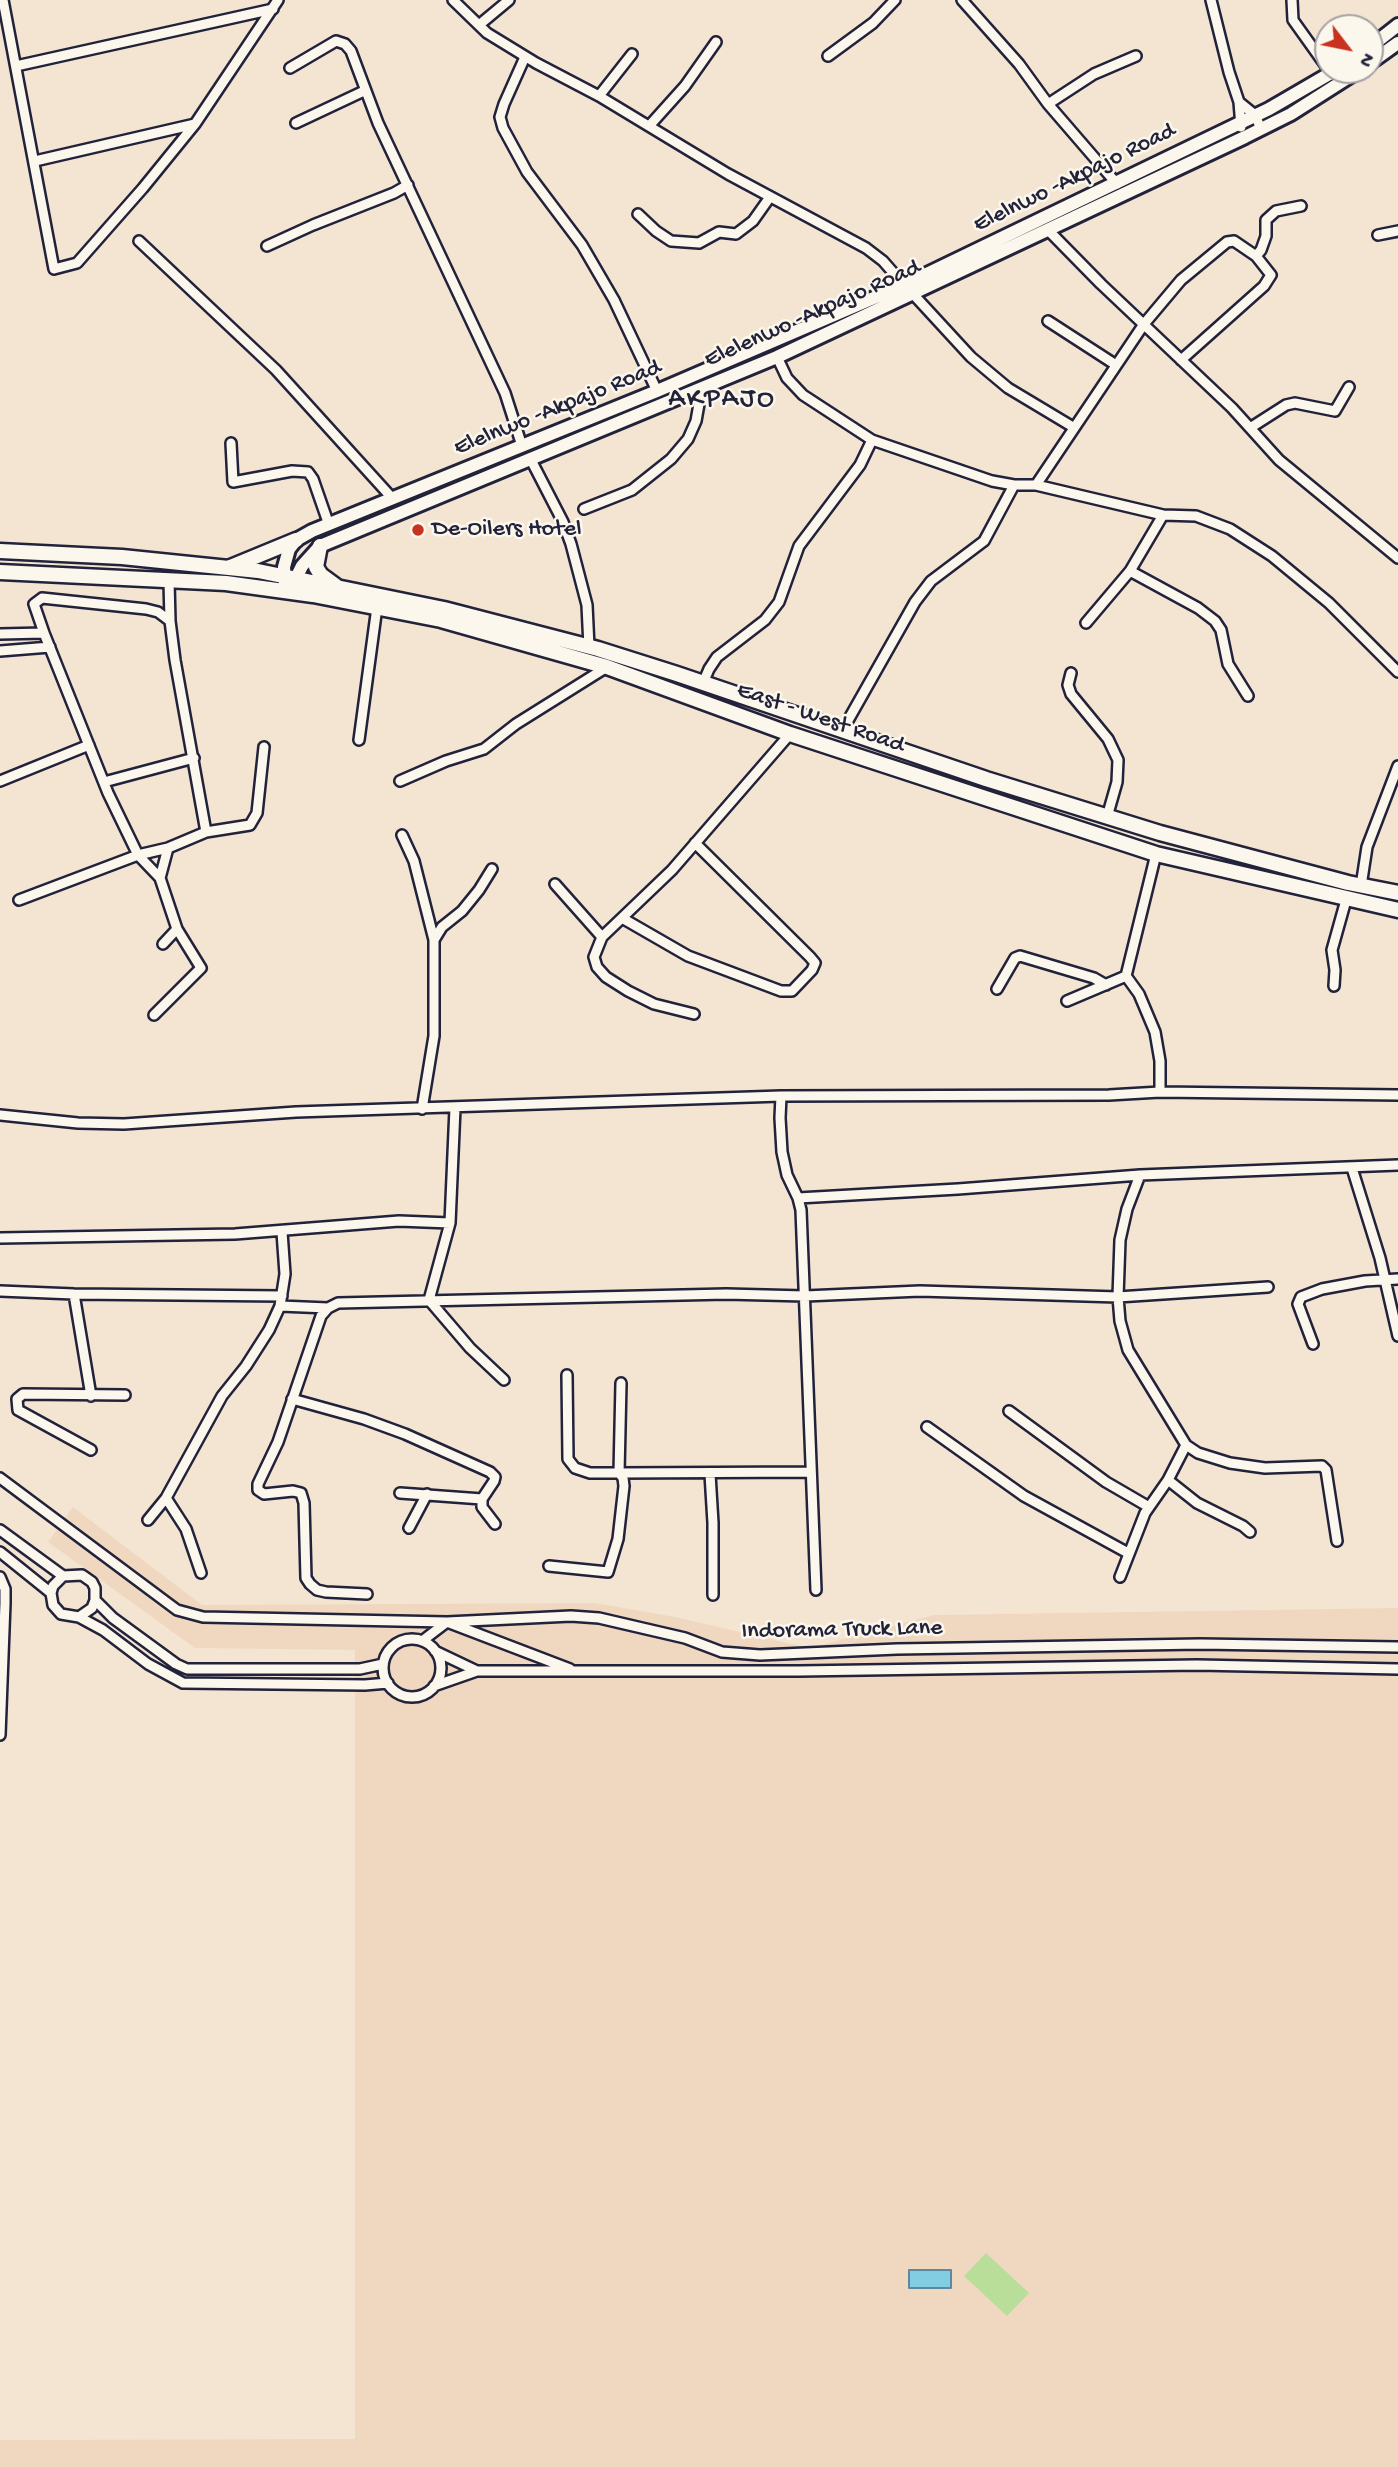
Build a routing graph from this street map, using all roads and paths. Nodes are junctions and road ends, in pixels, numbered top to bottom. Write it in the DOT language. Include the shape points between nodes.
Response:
graph roads {
  1 [pos="3,0"];
  2 [pos="278,0"];
  3 [pos="453,0"];
  4 [pos="509,0"];
  5 [pos="895,0"];
  6 [pos="962,0"];
  7 [pos="1212,0"];
  8 [pos="1292,0"];
  9 [pos="273,9"];
  10 [pos="1398,24"];
  11 [pos="479,25"];
  12 [pos="1384,36"];
  13 [pos="716,42"];
  14 [pos="1314,48"];
  15 [pos="632,54"];
  16 [pos="828,56"];
  17 [pos="1136,56"];
  18 [pos="525,57"];
  19 [pos="16,66"];
  20 [pos="290,68"];
  21 [pos="1314,82"];
  22 [pos="1339,84"];
  23 [pos="364,91"];
  24 [pos="599,96"];
  25 [pos="1238,102"];
  26 [pos="1048,104"];
  27 [pos="1255,115"];
  28 [pos="296,123"];
  29 [pos="1239,123"];
  30 [pos="195,124"];
  31 [pos="650,125"];
  32 [pos="1261,129"];
  33 [pos="1245,137"];
  34 [pos="35,161"];
  35 [pos="1117,184"];
  36 [pos="408,185"];
  37 [pos="770,197"];
  38 [pos="1301,206"];
  39 [pos="638,214"];
  40 [pos="1048,230"];
  41 [pos="1398,232"];
  42 [pos="1378,235"];
  43 [pos="139,240"];
  44 [pos="267,246"];
  45 [pos="1256,256"];
  46 [pos="909,289"];
  47 [pos="1048,321"];
  48 [pos="1144,324"];
  49 [pos="777,357"];
  50 [pos="1181,360"];
  51 [pos="1116,365"];
  52 [pos="702,387"];
  53 [pos="1349,387"];
  54 [pos="657,391"];
  55 [pos="1073,427"];
  56 [pos="1250,428"];
  57 [pos="872,440"];
  58 [pos="231,443"];
  59 [pos="522,446"];
  60 [pos="530,458"];
  61 [pos="1014,485"];
  62 [pos="1036,485"];
  63 [pos="393,499"];
  64 [pos="584,509"];
  65 [pos="1163,514"];
  66 [pos="329,525"];
  67 [pos="296,540"];
  68 [pos="320,546"];
  69 [pos="0,551"];
  70 [pos="1398,558"];
  71 [pos="1130,571"];
  72 [pos="0,572"];
  73 [pos="226,575"];
  74 [pos="169,580"];
  75 [pos="289,584"];
  76 [pos="340,588"];
  77 [pos="377,607"];
  78 [pos="170,621"];
  79 [pos="1086,623"];
  80 [pos="44,633"];
  81 [pos="0,634"];
  82 [pos="50,647"];
  83 [pos="589,647"];
  84 [pos="0,651"];
  85 [pos="607,667"];
  86 [pos="1398,672"];
  87 [pos="1071,673"];
  88 [pos="703,683"];
  89 [pos="1248,696"];
  90 [pos="842,731"];
  91 [pos="790,734"];
  92 [pos="359,740"];
  93 [pos="89,745"];
  94 [pos="264,747"];
  95 [pos="194,758"];
  96 [pos="1398,766"];
  97 [pos="0,781"];
  98 [pos="400,781"];
  99 [pos="104,782"];
  100 [pos="1107,817"];
  101 [pos="206,831"];
  102 [pos="402,835"];
  103 [pos="695,843"];
  104 [pos="167,848"];
  105 [pos="1156,854"];
  106 [pos="138,855"];
  107 [pos="492,869"];
  108 [pos="160,878"];
  109 [pos="555,884"];
  110 [pos="1361,886"];
  111 [pos="1398,893"];
  112 [pos="19,900"];
  113 [pos="1346,900"];
  114 [pos="1398,910"];
  115 [pos="622,918"];
  116 [pos="177,929"];
  117 [pos="602,937"];
  118 [pos="434,940"];
  119 [pos="163,944"];
  120 [pos="1126,976"];
  121 [pos="1106,985"];
  122 [pos="1334,986"];
  123 [pos="997,989"];
  124 [pos="1067,1001"];
  125 [pos="694,1014"];
  126 [pos="155,1015"];
  127 [pos="1160,1092"];
  128 [pos="1398,1095"];
  129 [pos="781,1096"];
  130 [pos="455,1108"];
  131 [pos="422,1109"];
  132 [pos="0,1115"];
  133 [pos="1398,1165"];
  134 [pos="1352,1168"];
  135 [pos="1140,1175"];
  136 [pos="798,1198"];
  137 [pos="450,1223"];
  138 [pos="282,1232"];
  139 [pos="0,1238"];
  140 [pos="1398,1279"];
  141 [pos="1386,1280"];
  142 [pos="1268,1287"];
  143 [pos="0,1291"];
  144 [pos="74,1294"];
  145 [pos="282,1296"];
  146 [pos="805,1296"];
  147 [pos="1118,1297"];
  148 [pos="429,1300"];
  149 [pos="280,1306"];
  150 [pos="328,1308"];
  151 [pos="1398,1336"];
  152 [pos="1313,1344"];
  153 [pos="566,1376"];
  154 [pos="504,1380"];
  155 [pos="621,1382"];
  156 [pos="125,1395"];
  157 [pos="91,1396"];
  158 [pos="292,1399"];
  159 [pos="1009,1411"];
  160 [pos="927,1427"];
  161 [pos="1186,1445"];
  162 [pos="91,1450"];
  163 [pos="811,1472"];
  164 [pos="619,1473"];
  165 [pos="710,1474"];
  166 [pos="0,1478"];
  167 [pos="1168,1480"];
  168 [pos="400,1493"];
  169 [pos="427,1494"];
  170 [pos="166,1498"];
  171 [pos="482,1499"];
  172 [pos="1149,1507"];
  173 [pos="148,1520"];
  174 [pos="495,1524"];
  175 [pos="408,1528"];
  176 [pos="0,1530"];
  177 [pos="1251,1532"];
  178 [pos="1337,1541"];
  179 [pos="0,1552"];
  180 [pos="1128,1553"];
  181 [pos="548,1566"];
  182 [pos="201,1573"];
  183 [pos="63,1576"];
  184 [pos="0,1577"];
  185 [pos="1120,1577"];
  186 [pos="816,1590"];
  187 [pos="51,1593"];
  188 [pos="367,1594"];
  189 [pos="713,1595"];
  190 [pos="95,1601"];
  191 [pos="79,1617"];
  192 [pos="447,1622"];
  193 [pos="422,1641"];
  194 [pos="1398,1647"];
  195 [pos="435,1651"];
  196 [pos="805,1653"];
  197 [pos="383,1664"];
  198 [pos="1398,1669"];
  199 [pos="477,1671"];
  200 [pos="575,1671"];
  201 [pos="799,1671"];
  202 [pos="388,1683"];
  203 [pos="434,1686"];
  204 [pos="0,1735"];
  1 -- 19 [label="street"];
  2 -- 9 [label="street"];
  3 -- 11 [label="street"];
  4 -- 11 [label="street"];
  5 -- 16 [label="street" via="873,23"];
  6 -- 26 [label="street"];
  7 -- 25 [label="street"];
  8 -- 14 [label="street" via="1293,20"];
  9 -- 19 [label="street"];
  9 -- 30 [label="street"];
  10 -- 12 [label="main road"];
  11 -- 18 [label="street"];
  13 -- 31 [label="street"];
  15 -- 24 [label="street"];
  17 -- 26 [label="street" via="1094,74"];
  18 -- 24 [label="street"];
  18 -- 54 [label="street" via="504,104 503,128 527,172 582,245"];
  19 -- 34 [label="street"];
  20 -- 23 [label="street" via="336,41 351,51"];
  21 -- 27 [label="main road, Elelnwo -Akpajo Road"];
  22 -- 32 [label="main road, Elelenwo -Akpajo Road"];
  23 -- 28 [label="street"];
  23 -- 36 [label="street"];
  24 -- 31 [label="street"];
  25 -- 27 [label="street"];
  25 -- 29 [label="street"];
  26 -- 35 [label="street"];
  27 -- 29 [label="main road, Elelnwo -Akpajo Road"];
  27 -- 32 [label="street"];
  29 -- 33 [label="street"];
  29 -- 35 [label="main road, Elelnwo -Akpajo Road"];
  30 -- 34 [label="street"];
  30 -- 34 [label="street" via="76,263 54,269"];
  31 -- 37 [label="street"];
  32 -- 33 [label="main road, Elelenwo -Akpajo Road"];
  33 -- 40 [label="main road, Elelenwo -Akpajo Road"];
  35 -- 46 [label="main road, Elelnwo -Akpajo Road"];
  36 -- 44 [label="street"];
  36 -- 59 [label="street" via="505,393"];
  37 -- 39 [label="street" via="736,234 719,232 699,243 671,241"];
  37 -- 46 [label="street" via="866,248"];
  38 -- 45 [label="street" via="1276,211 1266,220 1266,236"];
  40 -- 46 [label="main road, Elelenwo -Akpajo Road"];
  40 -- 48 [label="street"];
  41 -- 42 [label="street"];
  43 -- 63 [label="street" via="276,370"];
  45 -- 48 [label="street" via="1227,242 1181,280"];
  45 -- 50 [label="street" via="1271,275 1264,286"];
  46 -- 49 [label="main road, Elelenwo -Akpajo Road"];
  46 -- 54 [label="main road, Elelnwo -Akpajo Road"];
  46 -- 55 [label="street" via="971,357 1008,388"];
  47 -- 51 [label="street"];
  48 -- 50 [label="street"];
  48 -- 51 [label="street"];
  49 -- 52 [label="main road, Elelenwo -Akpajo Road"];
  49 -- 57 [label="street" via="787,378 803,395"];
  50 -- 56 [label="street"];
  51 -- 55 [label="street"];
  52 -- 60 [label="main road, Elelenwo -Akpajo Road"];
  52 -- 64 [label="street" via="696,421 671,459 632,490"];
  53 -- 56 [label="street" via="1335,411 1295,403"];
  54 -- 59 [label="main road, Elelnwo -Akpajo Road"];
  55 -- 62 [label="street"];
  56 -- 70 [label="street" via="1279,460"];
  57 -- 61 [label="street"];
  57 -- 88 [label="street" via="860,465 799,546 779,602 765,620 717,657"];
  58 -- 66 [label="street" via="233,482 308,472"];
  59 -- 63 [label="main road, Elelnwo -Akpajo Road"];
  60 -- 68 [label="main road, Elelenwo -Akpajo Road"];
  60 -- 83 [label="street" via="571,544 587,605"];
  61 -- 62 [label="street"];
  61 -- 90 [label="street" via="985,541 931,580 920,594"];
  62 -- 65 [label="street"];
  63 -- 66 [label="main road, Elelnwo -Akpajo Road"];
  65 -- 71 [label="street"];
  65 -- 86 [label="street" via="1196,516 1230,529 1272,556 1329,603"];
  66 -- 67 [label="main road, Elelnwo -Akpajo Road"];
  67 -- 73 [label="main road"];
  67 -- 75 [label="main road" via="286,559"];
  68 -- 75 [label="main road, Elelenwo -Akpajo Road"];
  68 -- 76 [label="main road" via="316,567"];
  69 -- 73 [label="main road" via="121,557"];
  71 -- 79 [label="street"];
  71 -- 89 [label="street" via="1215,621 1228,664"];
  72 -- 74 [label="main road"];
  73 -- 74 [label="main road"];
  73 -- 75 [label="main road, East - West Road"];
  74 -- 78 [label="street"];
  75 -- 76 [label="main road, East - West Road"];
  75 -- 77 [label="main road, East - West Road"];
  76 -- 83 [label="main road, East - West Road" via="444,609"];
  77 -- 85 [label="main road, East - West Road" via="441,620"];
  77 -- 92 [label="street"];
  78 -- 80 [label="street" via="146,608 42,598 34,609"];
  78 -- 95 [label="street"];
  80 -- 81 [label="street"];
  80 -- 82 [label="street"];
  82 -- 84 [label="street"];
  82 -- 93 [label="street"];
  83 -- 88 [label="main road, East - West Road"];
  85 -- 91 [label="main road, East - West Road"];
  85 -- 98 [label="street" via="516,724 484,750"];
  87 -- 100 [label="street" via="1071,694 1108,738 1118,760"];
  88 -- 90 [label="main road, East - West Road"];
  90 -- 100 [label="main road, East - West Road"];
  91 -- 103 [label="street"];
  91 -- 105 [label="main road, East - West Road"];
  93 -- 97 [label="street"];
  93 -- 99 [label="street"];
  94 -- 101 [label="street" via="254,820 245,827"];
  95 -- 99 [label="street"];
  95 -- 101 [label="street"];
  96 -- 110 [label="street" via="1367,847"];
  99 -- 106 [label="street"];
  100 -- 110 [label="main road, East - West Road"];
  101 -- 104 [label="street"];
  102 -- 118 [label="street" via="414,861"];
  103 -- 115 [label="street"];
  103 -- 115 [label="street" via="814,963 792,991 781,991 688,956"];
  104 -- 106 [label="street"];
  104 -- 108 [label="street"];
  105 -- 113 [label="main road, East - West Road"];
  105 -- 120 [label="street"];
  106 -- 108 [label="street"];
  106 -- 112 [label="street"];
  107 -- 118 [label="street"];
  108 -- 116 [label="street"];
  109 -- 117 [label="street"];
  110 -- 111 [label="main road, East - West Road"];
  113 -- 114 [label="main road, East - West Road"];
  113 -- 122 [label="street" via="1332,950"];
  115 -- 117 [label="street"];
  116 -- 119 [label="street"];
  116 -- 126 [label="street" via="201,968"];
  117 -- 125 [label="street" via="594,957 606,977 654,1004"];
  118 -- 131 [label="street" via="434,1036"];
  120 -- 121 [label="street"];
  120 -- 127 [label="street" via="1154,1032"];
  121 -- 123 [label="street" via="1020,956"];
  121 -- 124 [label="street"];
  127 -- 128 [label="street"];
  127 -- 129 [label="street"];
  129 -- 130 [label="street"];
  129 -- 136 [label="street" via="782,1152"];
  130 -- 131 [label="street"];
  130 -- 137 [label="street"];
  131 -- 132 [label="street" via="124,1124"];
  133 -- 134 [label="street"];
  134 -- 135 [label="street"];
  134 -- 141 [label="street"];
  135 -- 136 [label="street"];
  135 -- 147 [label="street" via="1120,1240"];
  136 -- 146 [label="street"];
  137 -- 138 [label="street" via="399,1221"];
  137 -- 148 [label="street"];
  138 -- 139 [label="street"];
  138 -- 145 [label="street"];
  140 -- 141 [label="street"];
  141 -- 151 [label="street"];
  141 -- 152 [label="street" via="1322,1289 1301,1297 1298,1304"];
  142 -- 147 [label="street"];
  143 -- 144 [label="street"];
  144 -- 145 [label="street"];
  144 -- 157 [label="street"];
  145 -- 149 [label="street"];
  146 -- 147 [label="street" via="920,1291"];
  146 -- 148 [label="street"];
  146 -- 163 [label="street"];
  147 -- 161 [label="street" via="1128,1350"];
  148 -- 150 [label="street" via="354,1301"];
  148 -- 154 [label="street"];
  149 -- 150 [label="street"];
  149 -- 170 [label="street" via="269,1330 208,1419"];
  150 -- 158 [label="street" via="321,1316"];
  153 -- 164 [label="street" via="568,1459 590,1473"];
  155 -- 164 [label="street"];
  156 -- 157 [label="street"];
  157 -- 162 [label="street" via="23,1394 16,1403 18,1410"];
  158 -- 171 [label="street" via="405,1434 490,1472 494,1481"];
  158 -- 188 [label="street" via="258,1490 264,1494 301,1493 310,1584 326,1592"];
  159 -- 172 [label="street" via="1106,1482"];
  160 -- 180 [label="street" via="1024,1496"];
  161 -- 167 [label="street"];
  161 -- 178 [label="street" via="1230,1463 1265,1468 1322,1466 1329,1481"];
  163 -- 165 [label="street"];
  163 -- 186 [label="street"];
  164 -- 165 [label="street"];
  164 -- 181 [label="street" via="624,1486 622,1509 608,1572"];
  165 -- 189 [label="street"];
  166 -- 192 [label="street, Indorama Truck Lane" via="177,1610 203,1617"];
  167 -- 172 [label="street"];
  167 -- 177 [label="street" via="1197,1503"];
  168 -- 169 [label="street"];
  169 -- 171 [label="street"];
  169 -- 175 [label="street"];
  170 -- 173 [label="street"];
  170 -- 182 [label="street" via="186,1529"];
  171 -- 174 [label="street" via="482,1507"];
  172 -- 180 [label="street"];
  176 -- 183 [label="street"];
  179 -- 187 [label="street"];
  180 -- 185 [label="street"];
  183 -- 187 [label="street"];
  183 -- 190 [label="street" via="76,1573 87,1578"];
  184 -- 204 [label="street" via="5,1589"];
  187 -- 191 [label="street" via="57,1611"];
  190 -- 191 [label="street"];
  190 -- 197 [label="street" via="187,1669 347,1669"];
  191 -- 202 [label="street" via="183,1683"];
  192 -- 193 [label="street"];
  192 -- 196 [label="street, Indorama Truck Lane" via="599,1618 722,1651"];
  192 -- 200 [label="street"];
  193 -- 195 [label="street"];
  193 -- 197 [label="street" via="397,1643"];
  194 -- 196 [label="street, Indorama Truck Lane" via="1200,1644"];
  195 -- 199 [label="street"];
  195 -- 203 [label="street" via="441,1668"];
  196 -- 201 [label="street"];
  197 -- 202 [label="street"];
  198 -- 201 [label="street" via="1197,1665"];
  199 -- 200 [label="street"];
  199 -- 203 [label="street"];
  200 -- 201 [label="street"];
  202 -- 203 [label="street" via="408,1696 422,1695"];
}
